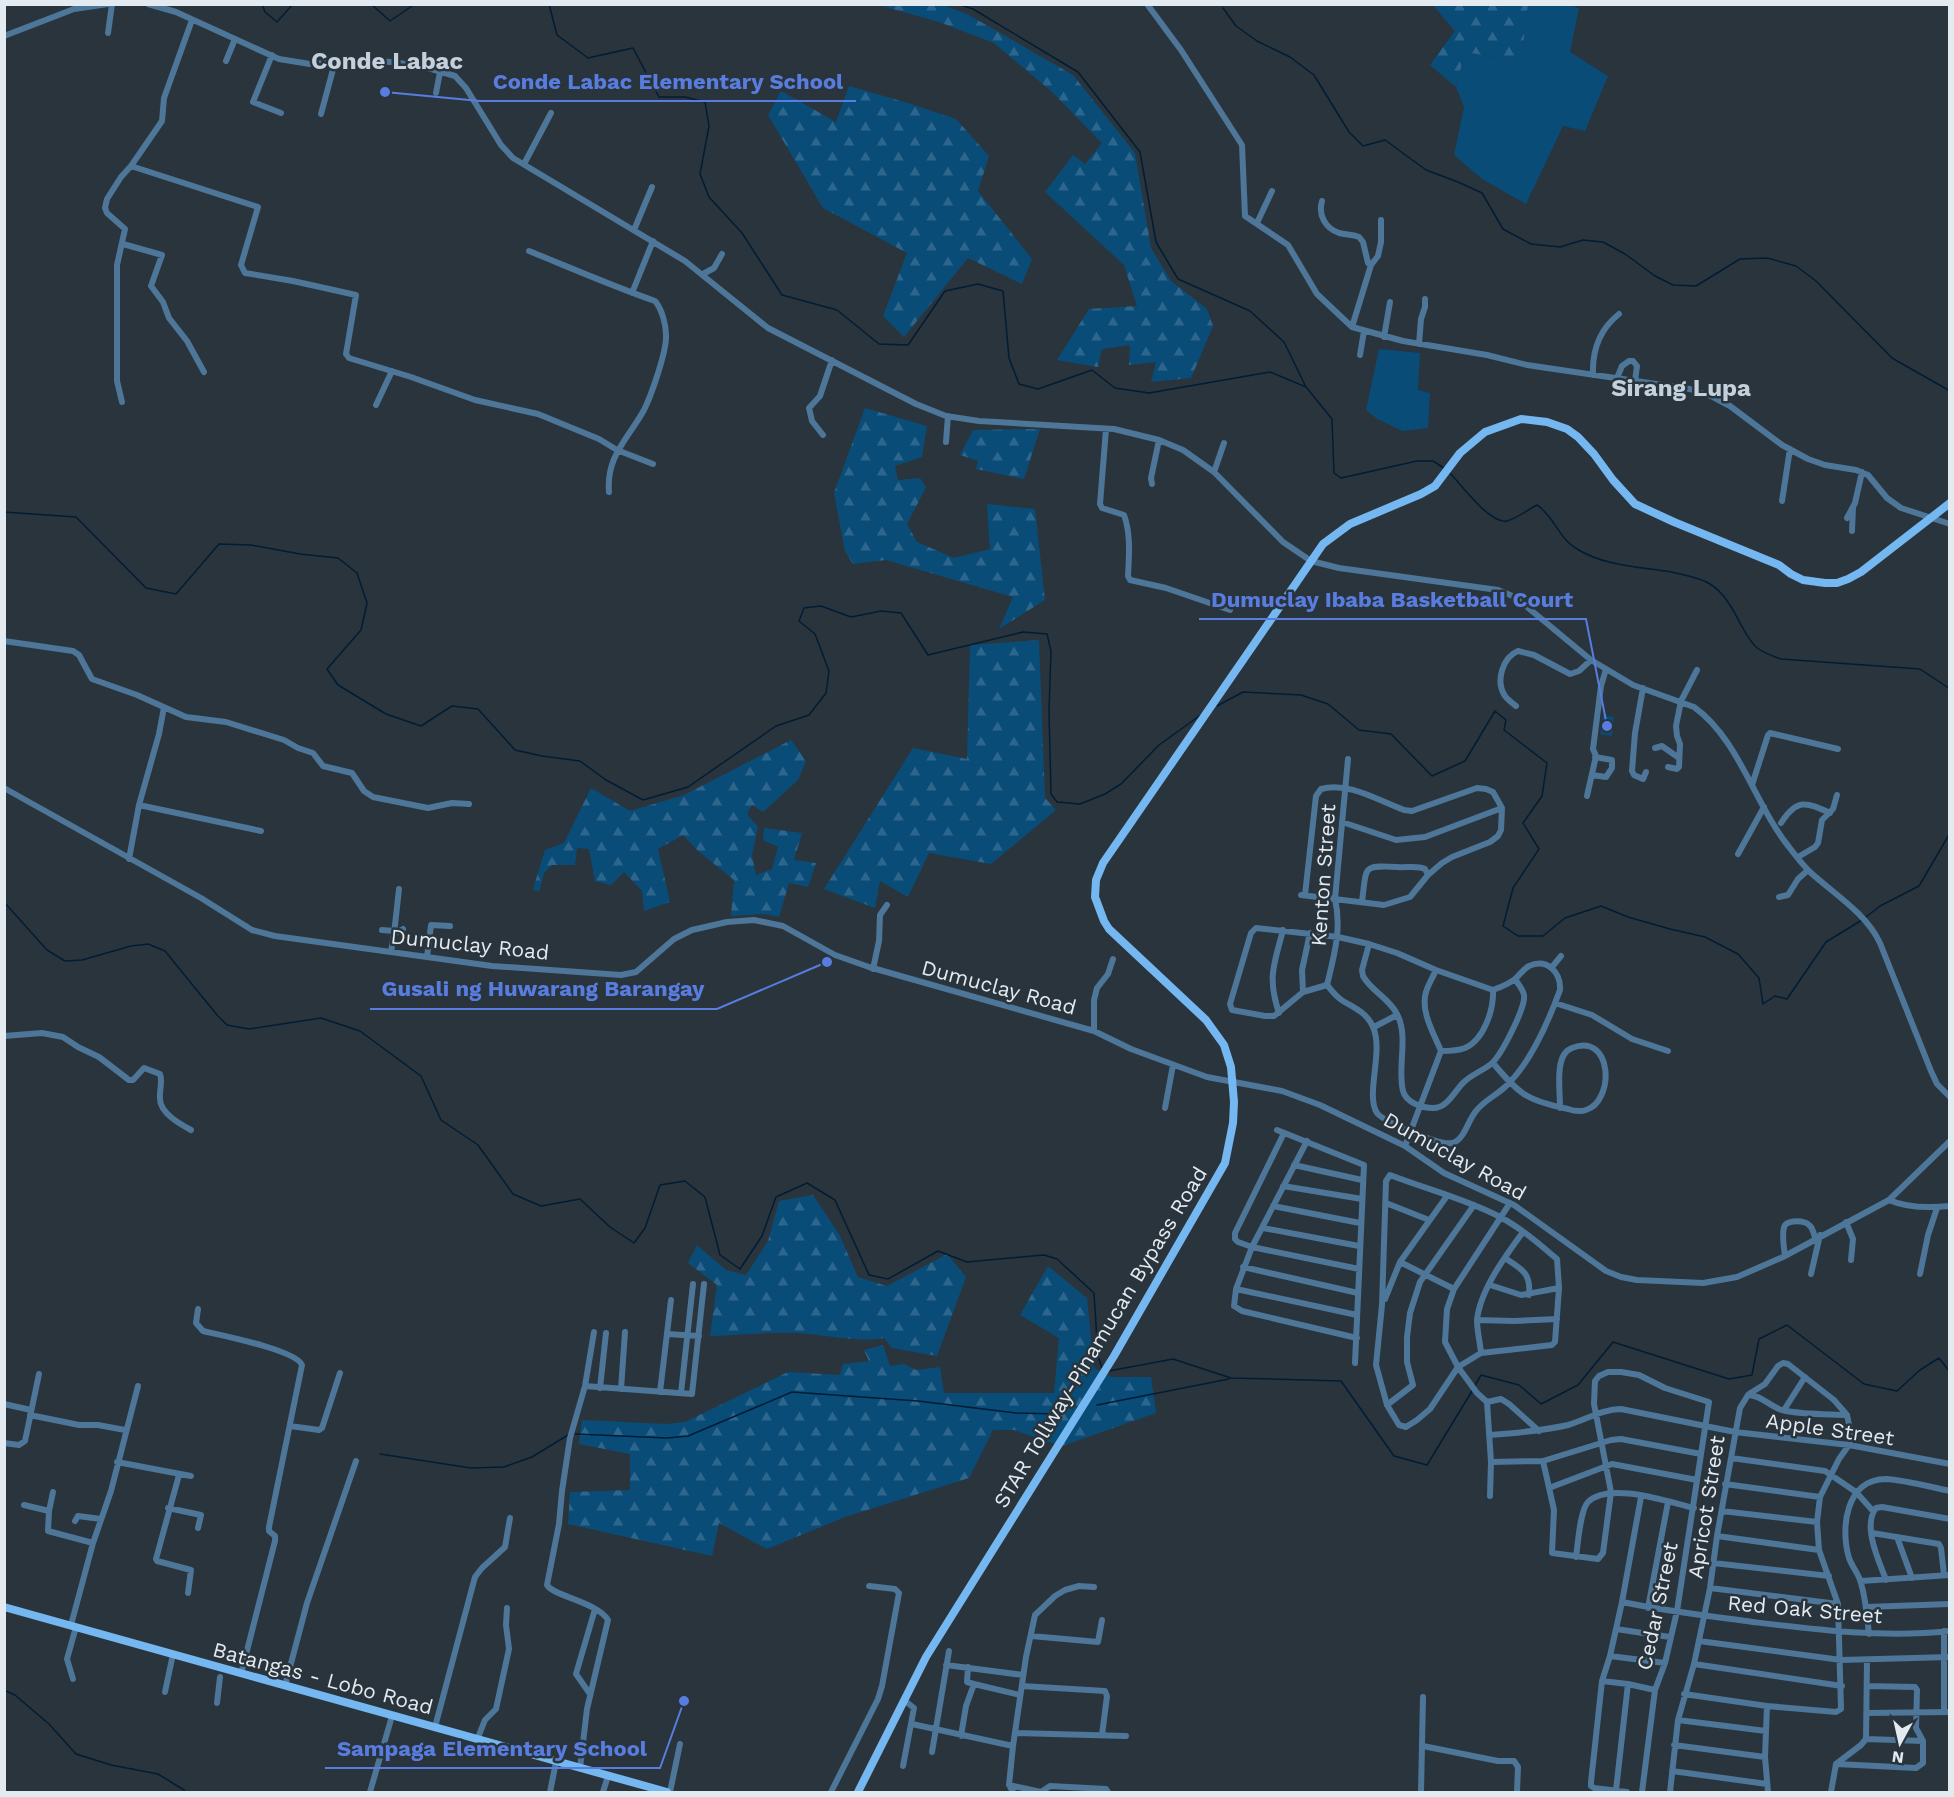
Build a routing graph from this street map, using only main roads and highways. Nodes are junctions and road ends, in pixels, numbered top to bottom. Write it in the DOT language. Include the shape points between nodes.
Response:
graph roads {
  1 [pos="1950,503"];
  2 [pos="4,1608"];
  3 [pos="668,1792"];
  4 [pos="858,1792"];
  1 -- 4 [label="main road, STAR Tollway-Pinamucan Bypass Road" via="1855,576 1837,583 1814,582 1635,504 1578,437 1547,422 1521,418 1485,432 1460,453 1435,486 1359,520 1323,544 1103,862 1096,880 1096,905 1109,929 1206,1020 1224,1045 1231,1067 1234,1102 1225,1163 1114,1356 944,1627"];
  2 -- 3 [label="main road, Batangas - Lobo Road" via="173,1654 221,1673 241,1674"];
}
